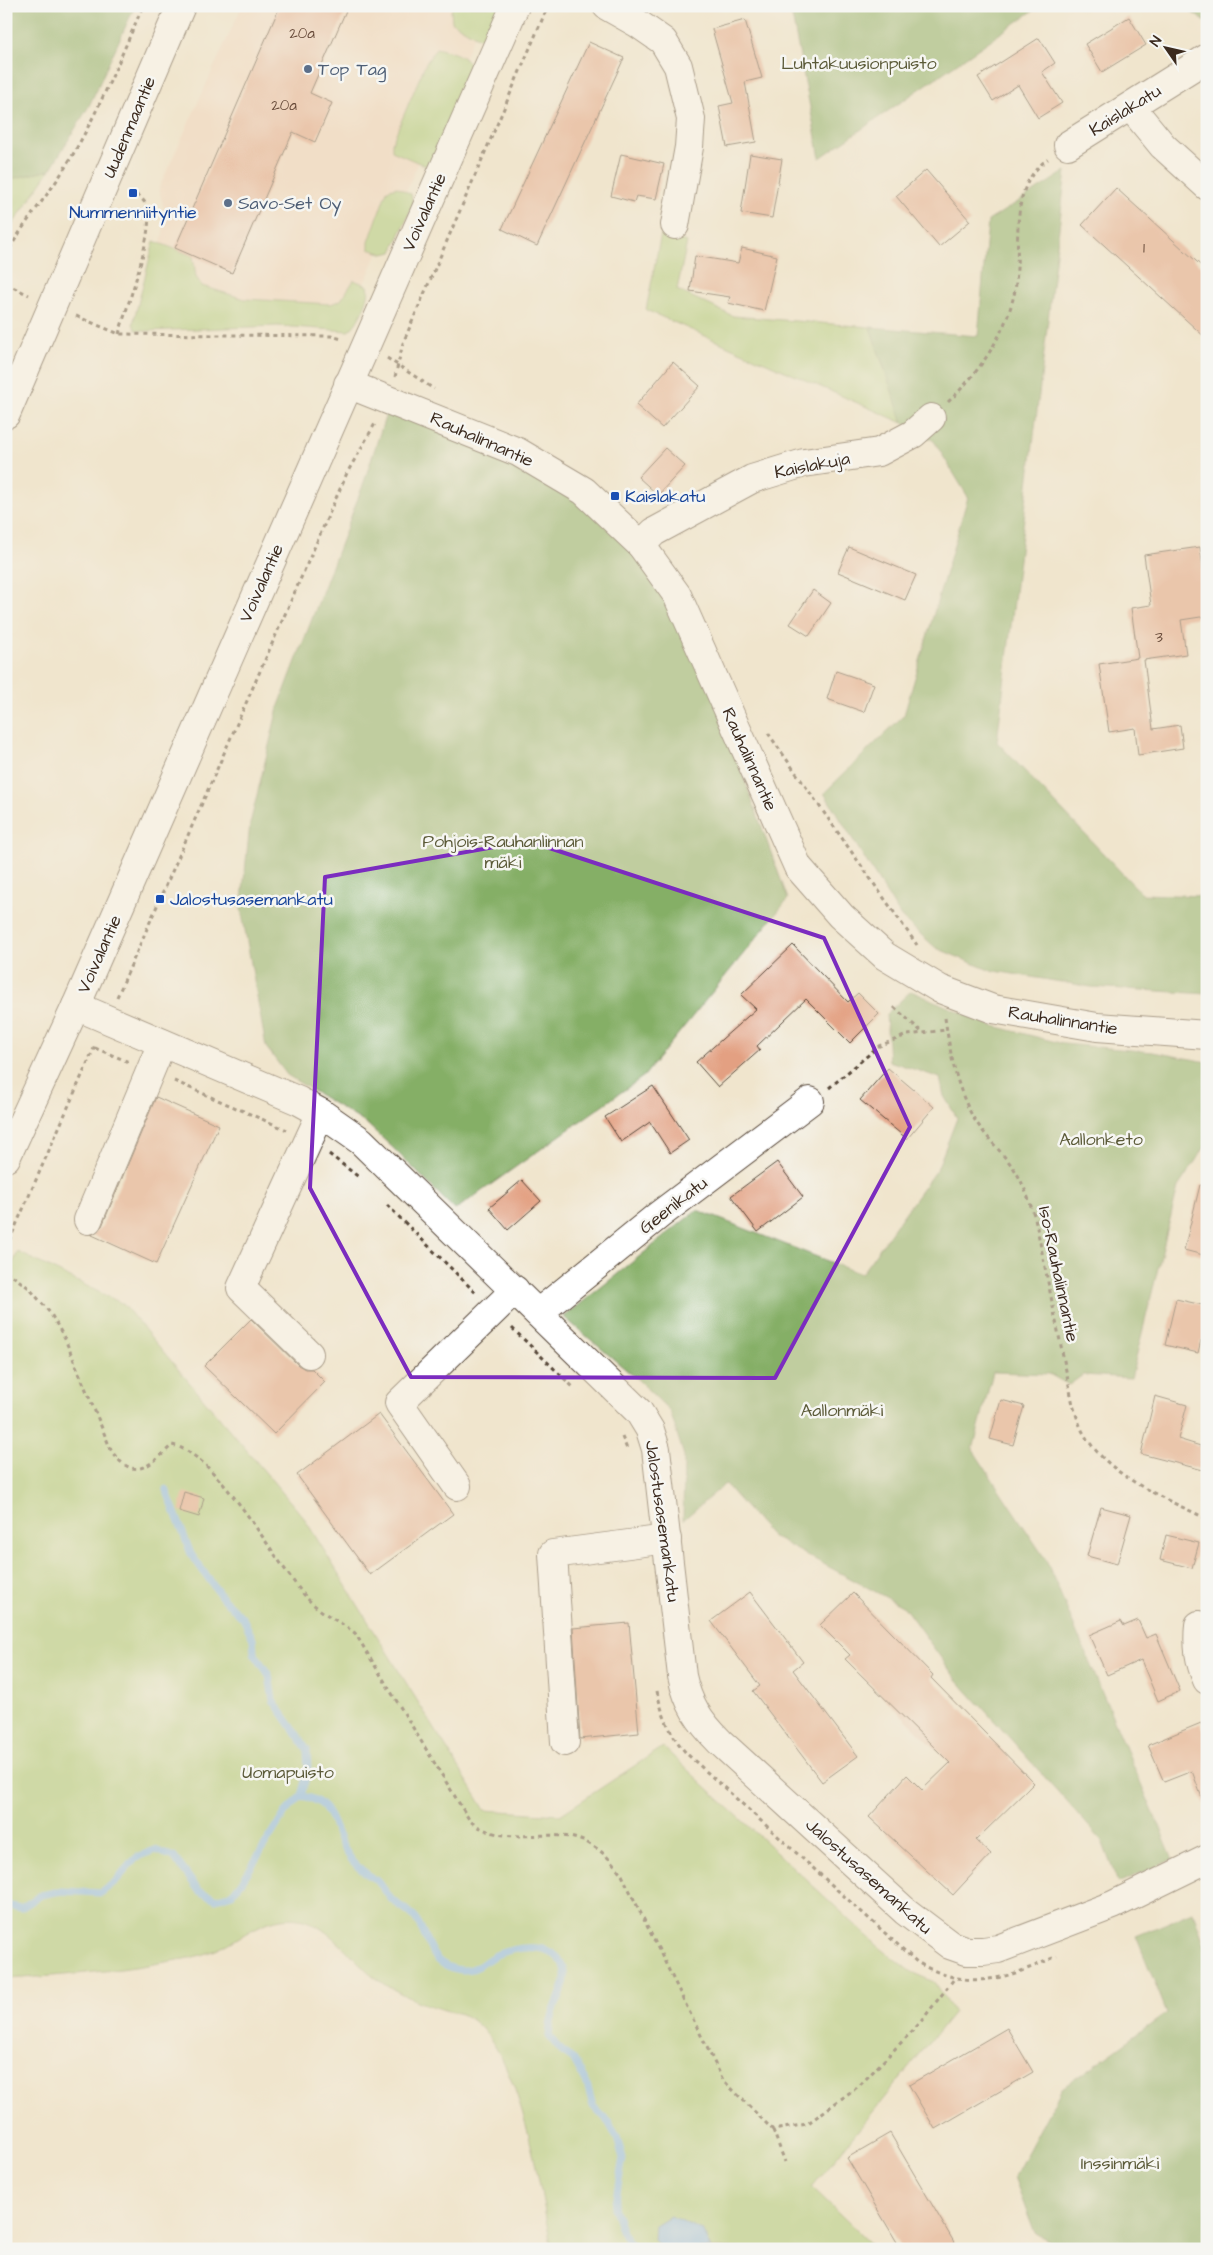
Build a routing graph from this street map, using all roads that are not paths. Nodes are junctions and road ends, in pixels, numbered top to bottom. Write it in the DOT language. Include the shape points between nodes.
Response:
graph roads {
  1 [pos="181,6"];
  2 [pos="515,6"];
  3 [pos="607,6"];
  4 [pos="1207,58"];
  5 [pos="1131,107"];
  6 [pos="1068,145"];
  7 [pos="1207,186"];
  8 [pos="675,224"];
  9 [pos="348,384"];
  10 [pos="6,414"];
  11 [pos="931,418"];
  12 [pos="641,546"];
  13 [pos="76,1006"];
  14 [pos="1207,1035"];
  15 [pos="162,1043"];
  16 [pos="810,1100"];
  17 [pos="321,1113"];
  18 [pos="6,1158"];
  19 [pos="88,1220"];
  20 [pos="515,1290"];
  21 [pos="538,1313"];
  22 [pos="309,1354"];
  23 [pos="457,1486"];
  24 [pos="667,1539"];
  25 [pos="1199,1626"];
  26 [pos="1207,1680"];
  27 [pos="565,1742"];
  28 [pos="1207,1859"];
  1 -- 10 [label="street, Uudenmaantie"];
  2 -- 9 [label="street, Voivalantie"];
  3 -- 8 [label="street" via="663,41 678,66 691,119"];
  4 -- 5 [label="street, Kaislakatu"];
  5 -- 6 [label="street, Kaislakatu"];
  5 -- 7 [label="street" via="1163,146"];
  9 -- 12 [label="street, Rauhalinnantie" via="518,452 584,491"];
  9 -- 13 [label="street, Voivalantie"];
  11 -- 12 [label="street, Kaislakuja" via="913,434 879,452 804,463 752,479 654,532"];
  12 -- 14 [label="street, Rauhalinnantie" via="677,595 798,867 841,916 884,956 940,989 993,1009 1097,1028"];
  13 -- 15 [label="street, Jalostusasemankatu"];
  13 -- 18 [label="street, Voivalantie"];
  15 -- 17 [label="street, Jalostusasemankatu"];
  15 -- 19 [label="street"];
  16 -- 21 [label="street, Geenikatu" via="659,1215"];
  17 -- 20 [label="street, Jalostusasemankatu" via="382,1159"];
  17 -- 22 [label="street" via="241,1288"];
  20 -- 21 [label="street, Jalostusasemankatu"];
  20 -- 23 [label="street" via="400,1402"];
  21 -- 24 [label="street, Jalostusasemankatu" via="640,1412 650,1430 659,1470"];
  24 -- 27 [label="street" via="553,1554"];
  24 -- 28 [label="street, Jalostusasemankatu" via="682,1676 686,1696 695,1712 720,1742 898,1905 950,1945 967,1951 998,1948 1113,1906"];
  25 -- 26 [label="street" via="1198,1658"];
}
